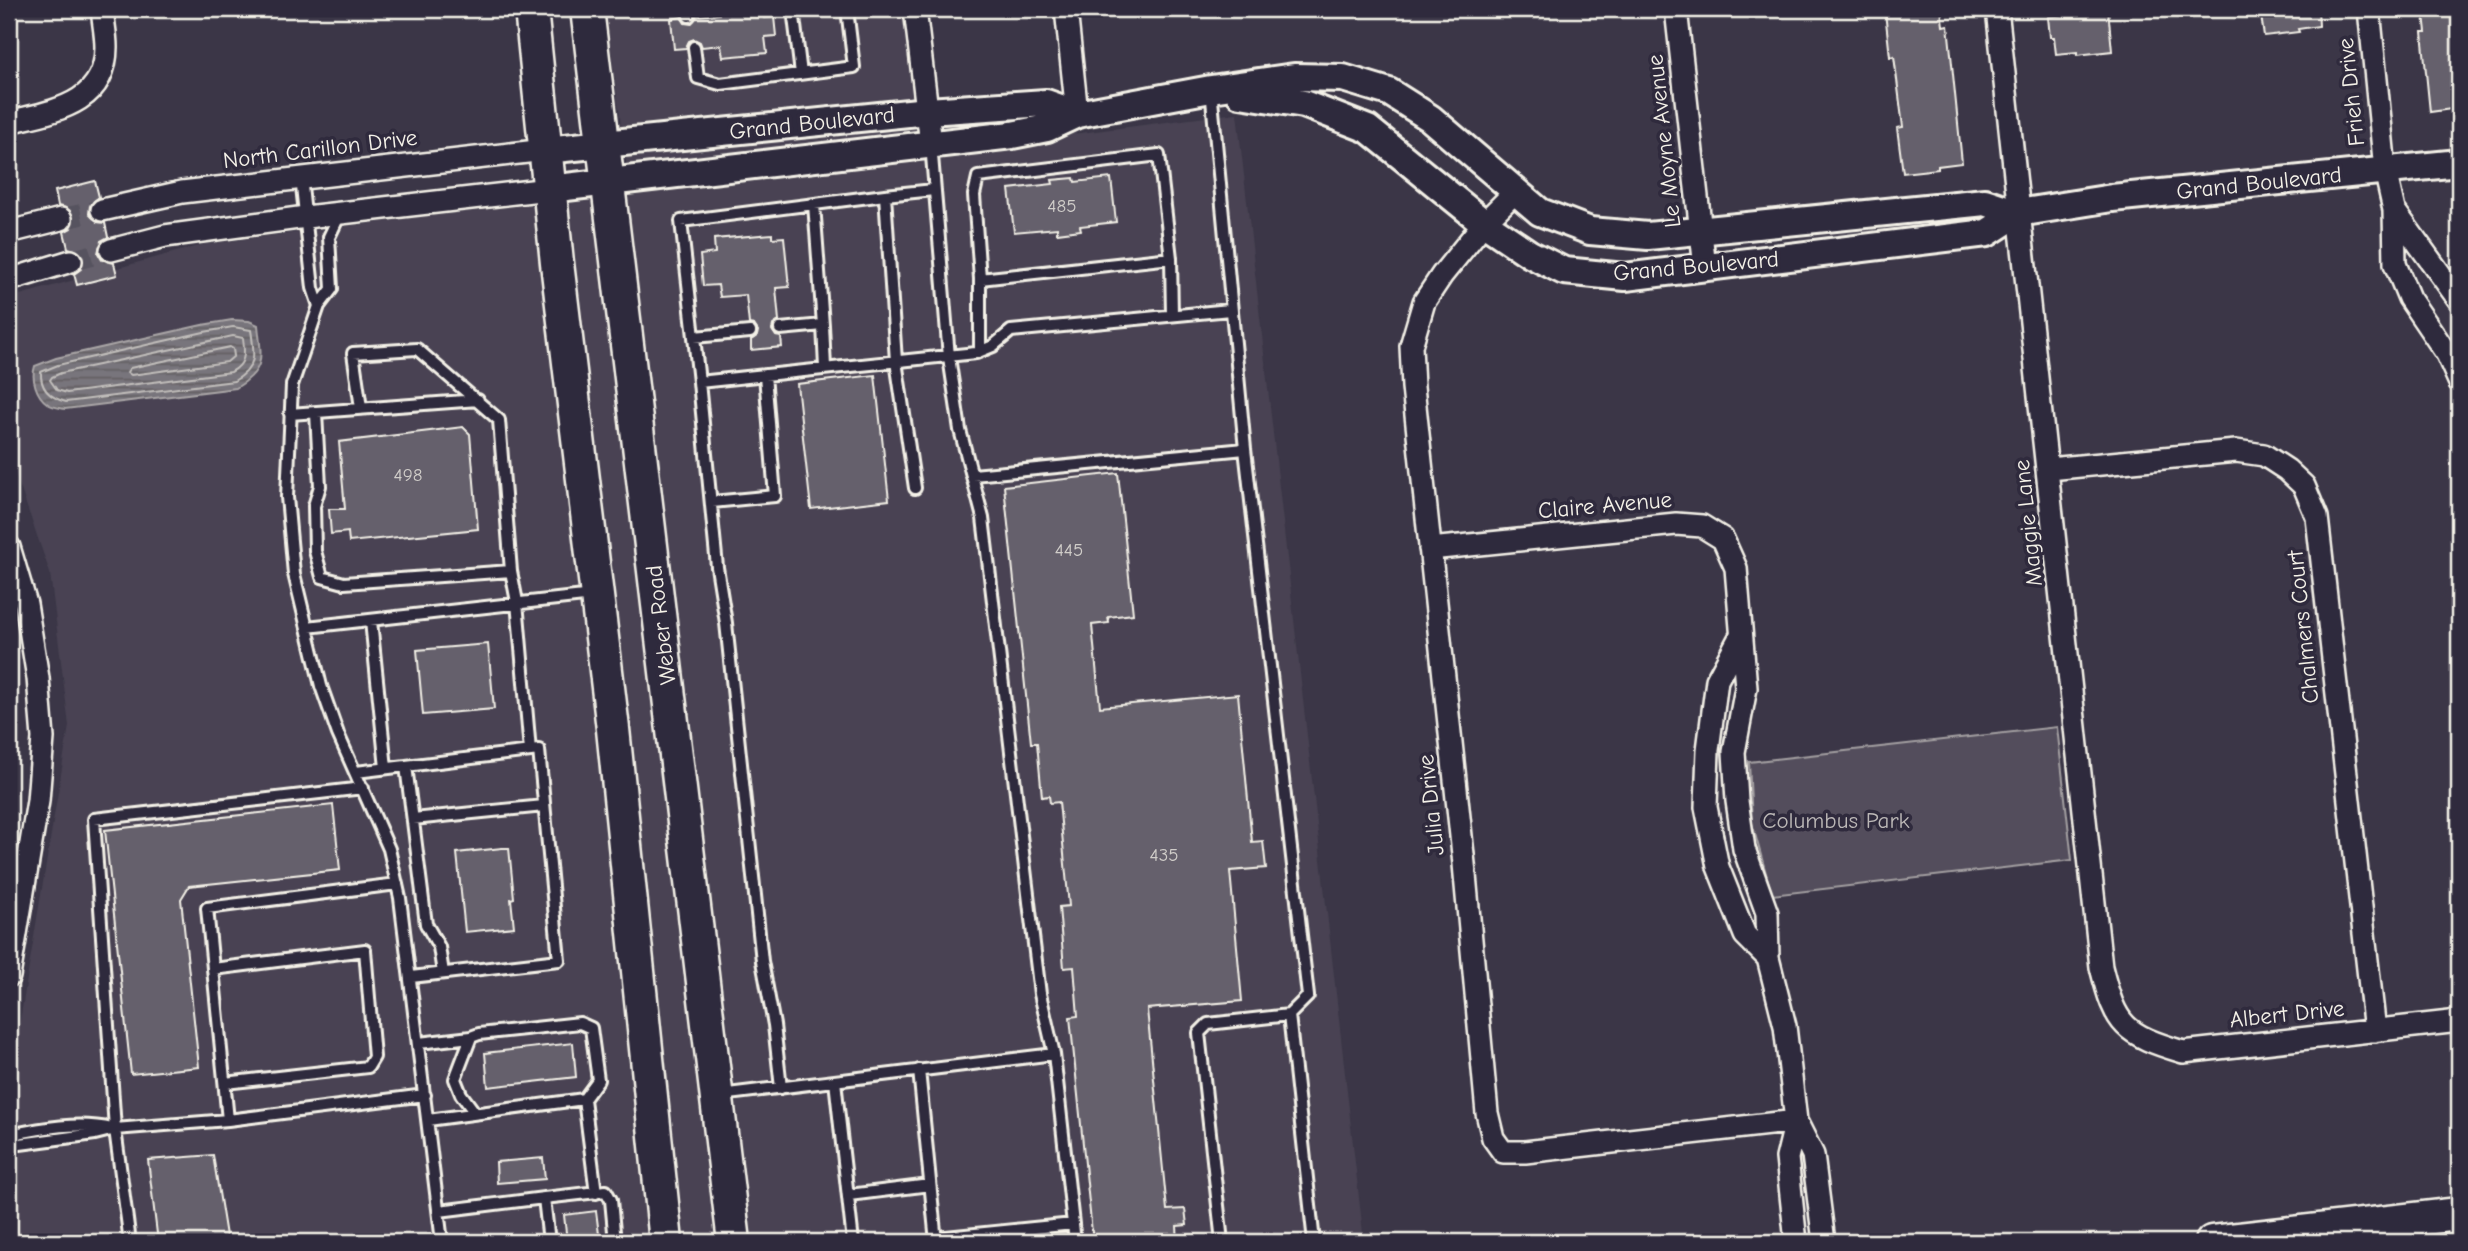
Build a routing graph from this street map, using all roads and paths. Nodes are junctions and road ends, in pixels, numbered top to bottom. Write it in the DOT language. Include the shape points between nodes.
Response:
graph roads {
  1 [pos="102,9"];
  2 [pos="531,9"];
  3 [pos="587,9"];
  4 [pos="793,9"];
  5 [pos="847,9"];
  6 [pos="915,9"];
  7 [pos="1066,9"];
  8 [pos="1676,9"];
  9 [pos="1997,9"];
  10 [pos="2369,9"];
  11 [pos="694,47"];
  12 [pos="801,74"];
  13 [pos="1211,89"];
  14 [pos="928,111"];
  15 [pos="1077,114"];
  16 [pos="9,122"];
  17 [pos="603,144"];
  18 [pos="931,144"];
  19 [pos="545,150"];
  20 [pos="2459,163"];
  21 [pos="2385,170"];
  22 [pos="301,177"];
  23 [pos="608,182"];
  24 [pos="549,190"];
  25 [pos="934,190"];
  26 [pos="1516,191"];
  27 [pos="885,195"];
  28 [pos="814,204"];
  29 [pos="102,210"];
  30 [pos="2394,210"];
  31 [pos="2018,213"];
  32 [pos="340,214"];
  33 [pos="306,217"];
  34 [pos="61,219"];
  35 [pos="1484,223"];
  36 [pos="1701,231"];
  37 [pos="9,232"];
  38 [pos="111,250"];
  39 [pos="1171,258"];
  40 [pos="71,261"];
  41 [pos="1705,268"];
  42 [pos="980,279"];
  43 [pos="9,281"];
  44 [pos="2459,300"];
  45 [pos="319,306"];
  46 [pos="1230,310"];
  47 [pos="1172,315"];
  48 [pos="823,326"];
  49 [pos="780,329"];
  50 [pos="750,332"];
  51 [pos="694,337"];
  52 [pos="980,351"];
  53 [pos="948,357"];
  54 [pos="896,362"];
  55 [pos="825,368"];
  56 [pos="765,375"];
  57 [pos="699,382"];
  58 [pos="2459,382"];
  59 [pos="478,400"];
  60 [pos="361,408"];
  61 [pos="316,412"];
  62 [pos="290,414"];
  63 [pos="1245,449"];
  64 [pos="2049,470"];
  65 [pos="973,475"];
  66 [pos="915,488"];
  67 [pos="712,502"];
  68 [pos="9,547"];
  69 [pos="1430,549"];
  70 [pos="511,571"];
  71 [pos="597,594"];
  72 [pos="517,602"];
  73 [pos="372,621"];
  74 [pos="307,627"];
  75 [pos="1740,637"];
  76 [pos="530,751"];
  77 [pos="406,766"];
  78 [pos="386,768"];
  79 [pos="356,772"];
  80 [pos="363,788"];
  81 [pos="544,806"];
  82 [pos="413,819"];
  83 [pos="397,884"];
  84 [pos="1768,958"];
  85 [pos="213,969"];
  86 [pos="443,973"];
  87 [pos="9,976"];
  88 [pos="411,977"];
  89 [pos="1289,1014"];
  90 [pos="2459,1021"];
  91 [pos="2125,1027"];
  92 [pos="2375,1031"];
  93 [pos="471,1037"];
  94 [pos="419,1044"];
  95 [pos="1054,1054"];
  96 [pos="919,1070"];
  97 [pos="835,1081"];
  98 [pos="225,1083"];
  99 [pos="781,1088"];
  100 [pos="425,1096"];
  101 [pos="717,1096"];
  102 [pos="584,1099"];
  103 [pos="475,1113"];
  104 [pos="228,1120"];
  105 [pos="428,1120"];
  106 [pos="1796,1121"];
  107 [pos="115,1129"];
  108 [pos="9,1135"];
  109 [pos="9,1143"];
  110 [pos="930,1185"];
  111 [pos="596,1193"];
  112 [pos="849,1195"];
  113 [pos="544,1198"];
  114 [pos="439,1212"];
  115 [pos="2459,1214"];
  116 [pos="1073,1224"];
  117 [pos="1019,1230"];
  118 [pos="936,1240"];
  119 [pos="130,1242"];
  120 [pos="442,1242"];
  121 [pos="549,1242"];
  122 [pos="615,1242"];
  123 [pos="666,1242"];
  124 [pos="734,1242"];
  125 [pos="853,1242"];
  126 [pos="1020,1242"];
  127 [pos="1075,1242"];
  128 [pos="1222,1242"];
  129 [pos="1314,1242"];
  130 [pos="1796,1242"];
  131 [pos="1824,1242"];
  132 [pos="2212,1242"];
  1 -- 16 [label="street" via="106,48 102,74 86,95 68,107"];
  2 -- 19 [label="main road"];
  3 -- 17 [label="main road, Weber Road"];
  4 -- 12 [label="lane"];
  5 -- 12 [label="lane" via="854,68"];
  6 -- 14 [label="street"];
  7 -- 15 [label="street"];
  8 -- 36 [label="street, Le Moyne Avenue"];
  9 -- 31 [label="street, Maggie Lane"];
  10 -- 21 [label="street, Frieh Drive"];
  11 -- 12 [label="lane" via="698,78 720,84"];
  13 -- 15 [label="street, Grand Boulevard"];
  13 -- 26 [label="street, Grand Boulevard" via="1294,78 1343,78 1390,92 1430,118"];
  13 -- 35 [label="street, Grand Boulevard" via="1304,104 1368,129"];
  13 -- 46 [label="lane"];
  14 -- 15 [label="street, Grand Boulevard" via="1046,103"];
  14 -- 17 [label="street, Grand Boulevard"];
  14 -- 18 [label="street"];
  15 -- 18 [label="street, Grand Boulevard" via="1047,128"];
  17 -- 19 [label="street, Grand Boulevard"];
  17 -- 23 [label="main road, Weber Road"];
  18 -- 23 [label="street, Grand Boulevard"];
  18 -- 25 [label="lane"];
  19 -- 22 [label="street, North Carillon Drive"];
  19 -- 24 [label="main road"];
  20 -- 21 [label="street, Grand Boulevard"];
  21 -- 30 [label="street, Frieh Drive"];
  21 -- 31 [label="street, Grand Boulevard" via="2112,198"];
  22 -- 29 [label="street, North Carillon Drive" via="182,192"];
  22 -- 33 [label="lane"];
  23 -- 24 [label="street, Grand Boulevard"];
  23 -- 101 [label="main road, Weber Road"];
  24 -- 32 [label="street"];
  24 -- 71 [label="main road"];
  25 -- 27 [label="lane"];
  25 -- 53 [label="lane"];
  26 -- 35 [label="street, Julia Drive"];
  26 -- 36 [label="street, Grand Boulevard" via="1540,212 1590,231 1648,236"];
  27 -- 28 [label="lane"];
  27 -- 54 [label="lane"];
  28 -- 48 [label="lane"];
  28 -- 51 [label="lane" via="681,221"];
  30 -- 44 [label="street, Frieh Drive"];
  30 -- 58 [label="street, Frieh Drive" via="2395,264 2410,299"];
  31 -- 36 [label="street, Grand Boulevard" via="1985,202"];
  31 -- 41 [label="street, Grand Boulevard" via="1987,233"];
  31 -- 64 [label="street, Maggie Lane"];
  32 -- 33 [label="street"];
  32 -- 45 [label="lane" via="329,237 332,289"];
  33 -- 38 [label="street" via="166,236"];
  33 -- 45 [label="lane"];
  34 -- 37 [label="street"];
  35 -- 41 [label="street, Grand Boulevard" via="1564,271 1625,277"];
  35 -- 69 [label="street, Julia Drive" via="1424,302 1411,346"];
  36 -- 41 [label="street, Le Moyne Avenue"];
  39 -- 42 [label="lane"];
  39 -- 42 [label="lane" via="1159,155 978,177 974,195"];
  39 -- 47 [label="lane"];
  40 -- 43 [label="street"];
  42 -- 52 [label="lane"];
  45 -- 62 [label="lane" via="292,385"];
  46 -- 47 [label="lane"];
  46 -- 63 [label="lane"];
  47 -- 52 [label="lane" via="1011,331"];
  48 -- 49 [label="lane"];
  48 -- 55 [label="lane"];
  50 -- 51 [label="lane"];
  51 -- 57 [label="lane"];
  52 -- 53 [label="lane"];
  53 -- 54 [label="lane"];
  53 -- 65 [label="lane"];
  54 -- 55 [label="lane"];
  54 -- 66 [label="lane"];
  55 -- 56 [label="lane"];
  56 -- 57 [label="lane"];
  56 -- 67 [label="lane" via="775,496"];
  57 -- 67 [label="lane"];
  59 -- 60 [label="lane"];
  59 -- 60 [label="lane" via="417,349 353,353"];
  59 -- 70 [label="lane" via="499,420"];
  60 -- 61 [label="lane"];
  61 -- 62 [label="lane"];
  61 -- 70 [label="lane" via="320,486 314,506 315,551 322,577 344,583"];
  62 -- 74 [label="lane" via="287,497 294,574"];
  63 -- 65 [label="lane"];
  63 -- 89 [label="lane" via="1308,996"];
  64 -- 91 [label="street, Maggie Lane" via="2101,967 2110,1004"];
  64 -- 92 [label="street, Chalmers Court" via="2236,451 2264,455 2304,486 2317,517"];
  65 -- 95 [label="lane" via="983,518 1040,994"];
  67 -- 99 [label="lane" via="762,961"];
  68 -- 87 [label="street" via="26,604 43,738 38,801"];
  69 -- 75 [label="street, Claire Avenue" via="1676,524 1702,526 1723,539 1736,568"];
  69 -- 106 [label="street, Julia Drive" via="1493,1138 1503,1152 1525,1152"];
  70 -- 72 [label="lane"];
  71 -- 72 [label="lane"];
  71 -- 123 [label="main road"];
  72 -- 73 [label="lane"];
  72 -- 76 [label="lane"];
  73 -- 74 [label="lane"];
  73 -- 78 [label="lane"];
  74 -- 79 [label="lane" via="321,686"];
  75 -- 84 [label="street, Claire Avenue" via="1746,688 1734,752 1737,801 1744,849 1767,913"];
  75 -- 84 [label="street, Claire Avenue" via="1717,680 1707,750 1706,807 1718,867 1740,924"];
  76 -- 77 [label="lane"];
  76 -- 81 [label="lane" via="539,750"];
  77 -- 78 [label="lane"];
  77 -- 82 [label="lane"];
  78 -- 79 [label="lane"];
  79 -- 80 [label="lane"];
  80 -- 83 [label="lane" via="389,849"];
  80 -- 107 [label="lane" via="94,819"];
  81 -- 82 [label="lane"];
  81 -- 86 [label="lane" via="559,960"];
  82 -- 86 [label="lane" via="426,924 439,947"];
  83 -- 85 [label="lane" via="207,908"];
  83 -- 88 [label="lane"];
  84 -- 106 [label="street, Claire Avenue" via="1785,1026"];
  85 -- 98 [label="lane"];
  85 -- 98 [label="lane" via="365,950 374,1057 368,1067"];
  86 -- 88 [label="lane"];
  88 -- 94 [label="lane"];
  89 -- 128 [label="lane" via="1208,1024 1199,1033"];
  89 -- 129 [label="lane"];
  90 -- 92 [label="street, Albert Drive"];
  91 -- 92 [label="street, Albert Drive" via="2183,1052"];
  93 -- 94 [label="lane"];
  93 -- 102 [label="lane" via="580,1023 591,1028 598,1080"];
  93 -- 103 [label="lane" via="455,1079"];
  94 -- 100 [label="lane"];
  95 -- 96 [label="lane"];
  95 -- 116 [label="lane"];
  96 -- 97 [label="lane"];
  96 -- 110 [label="lane"];
  97 -- 99 [label="lane"];
  97 -- 112 [label="lane"];
  98 -- 104 [label="lane"];
  99 -- 101 [label="lane"];
  100 -- 104 [label="lane"];
  100 -- 105 [label="lane"];
  101 -- 124 [label="main road, Weber Road"];
  102 -- 103 [label="lane"];
  102 -- 111 [label="lane"];
  103 -- 105 [label="lane"];
  104 -- 107 [label="lane"];
  105 -- 114 [label="lane"];
  106 -- 130 [label="street, Claire Avenue" via="1787,1158"];
  106 -- 131 [label="street, Claire Avenue" via="1814,1155"];
  107 -- 108 [label="lane" via="94,1124"];
  107 -- 109 [label="lane"];
  107 -- 119 [label="lane"];
  110 -- 112 [label="lane"];
  110 -- 118 [label="lane"];
  111 -- 113 [label="lane"];
  111 -- 122 [label="lane" via="606,1191 611,1200"];
  112 -- 125 [label="lane"];
  113 -- 114 [label="lane"];
  113 -- 121 [label="lane"];
  114 -- 120 [label="lane"];
  115 -- 132 [label="main road"];
  116 -- 117 [label="lane"];
  116 -- 127 [label="lane"];
  117 -- 118 [label="lane"];
  117 -- 126 [label="lane"];
}
